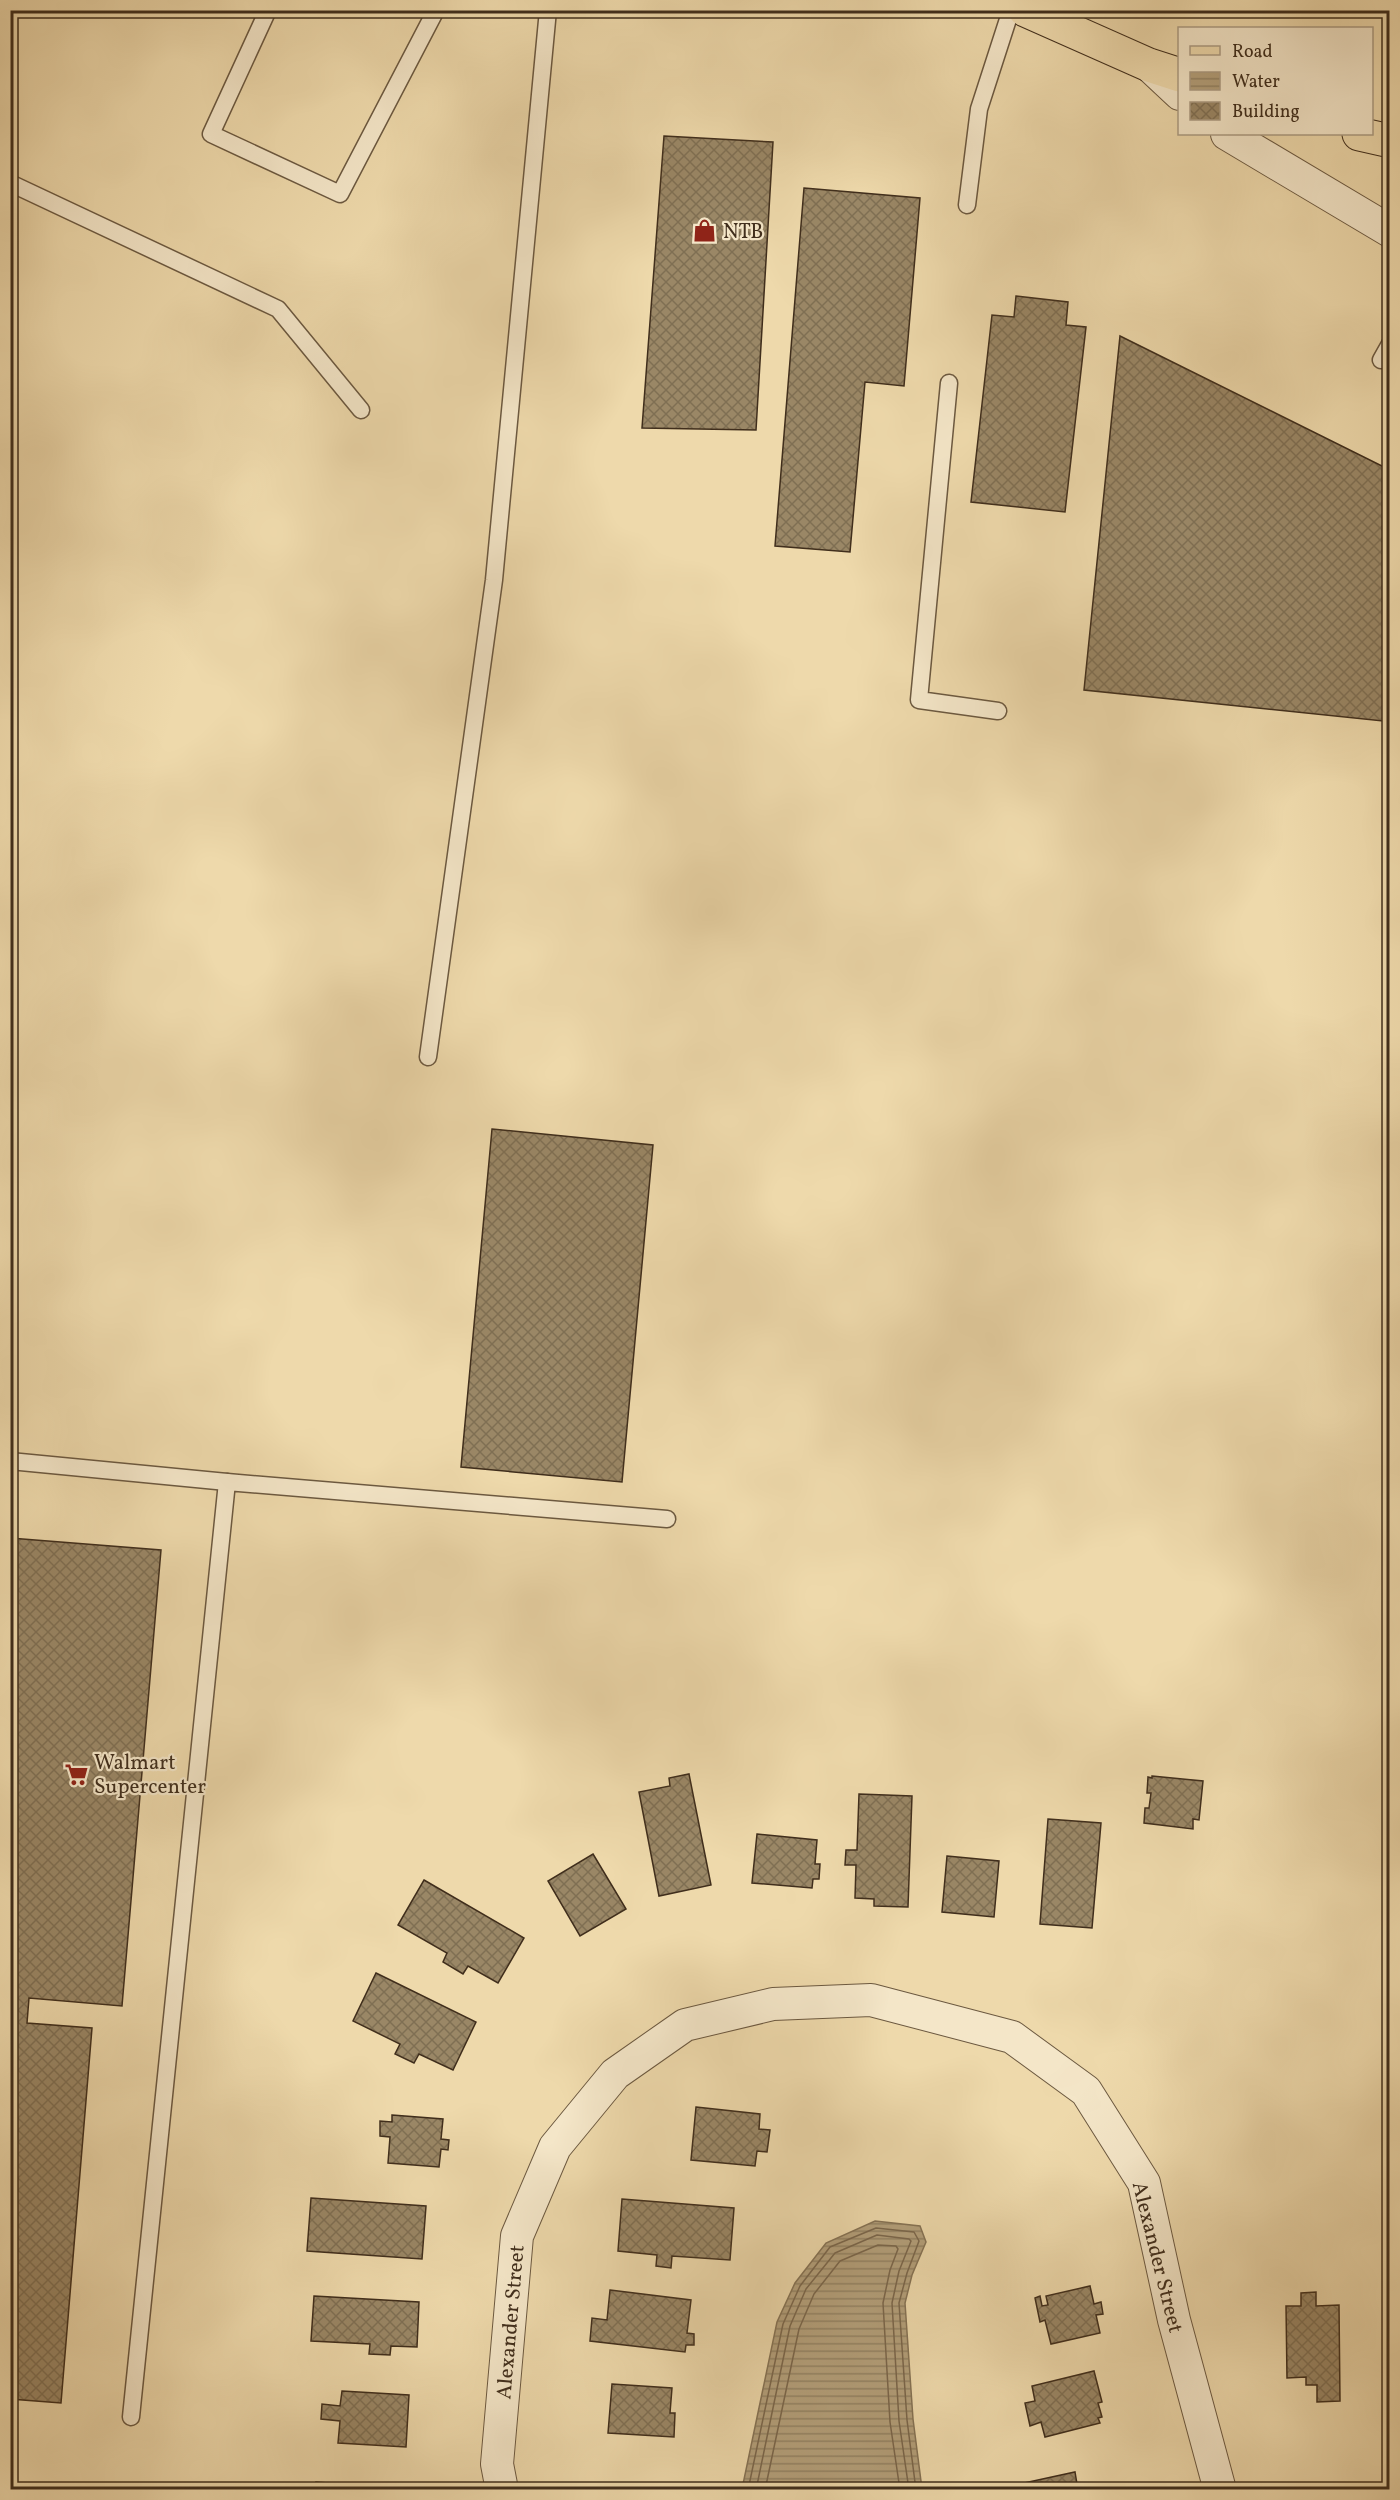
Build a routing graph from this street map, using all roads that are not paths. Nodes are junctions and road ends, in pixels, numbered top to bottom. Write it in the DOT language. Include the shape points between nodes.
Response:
graph roads {
  1 [pos="268,10"];
  2 [pos="436,10"];
  3 [pos="548,10"];
  4 [pos="1011,10"];
  5 [pos="1025,10"];
  6 [pos="1149,65"];
  7 [pos="1178,75"];
  8 [pos="1178,93"];
  9 [pos="1229,135"];
  10 [pos="1363,135"];
  11 [pos="1389,141"];
  12 [pos="10,183"];
  13 [pos="967,205"];
  14 [pos="1389,231"];
  15 [pos="1389,344"];
  16 [pos="1381,360"];
  17 [pos="949,383"];
  18 [pos="361,410"];
  19 [pos="998,711"];
  20 [pos="428,1057"];
  21 [pos="10,1461"];
  22 [pos="226,1482"];
  23 [pos="667,1519"];
  24 [pos="131,2417"];
  25 [pos="502,2490"];
  26 [pos="1220,2490"];
  1 -- 2 [label="lane" via="211,134 340,195"];
  3 -- 20 [label="lane" via="494,580"];
  4 -- 13 [label="lane" via="979,109"];
  5 -- 6 [label="main road"];
  6 -- 7 [label="main road"];
  6 -- 8 [label="street"];
  9 -- 14 [label="street"];
  10 -- 11 [label="main road"];
  12 -- 18 [label="lane" via="278,309"];
  15 -- 16 [label="lane"];
  17 -- 19 [label="lane" via="919,700"];
  21 -- 22 [label="lane"];
  22 -- 23 [label="lane"];
  22 -- 24 [label="lane"];
  25 -- 26 [label="street, Alexander Street" via="497,2464 517,2236 555,2147 615,2074 685,2025 773,2004 871,2000 1012,2037 1086,2091 1144,2183 1174,2320"];
}
